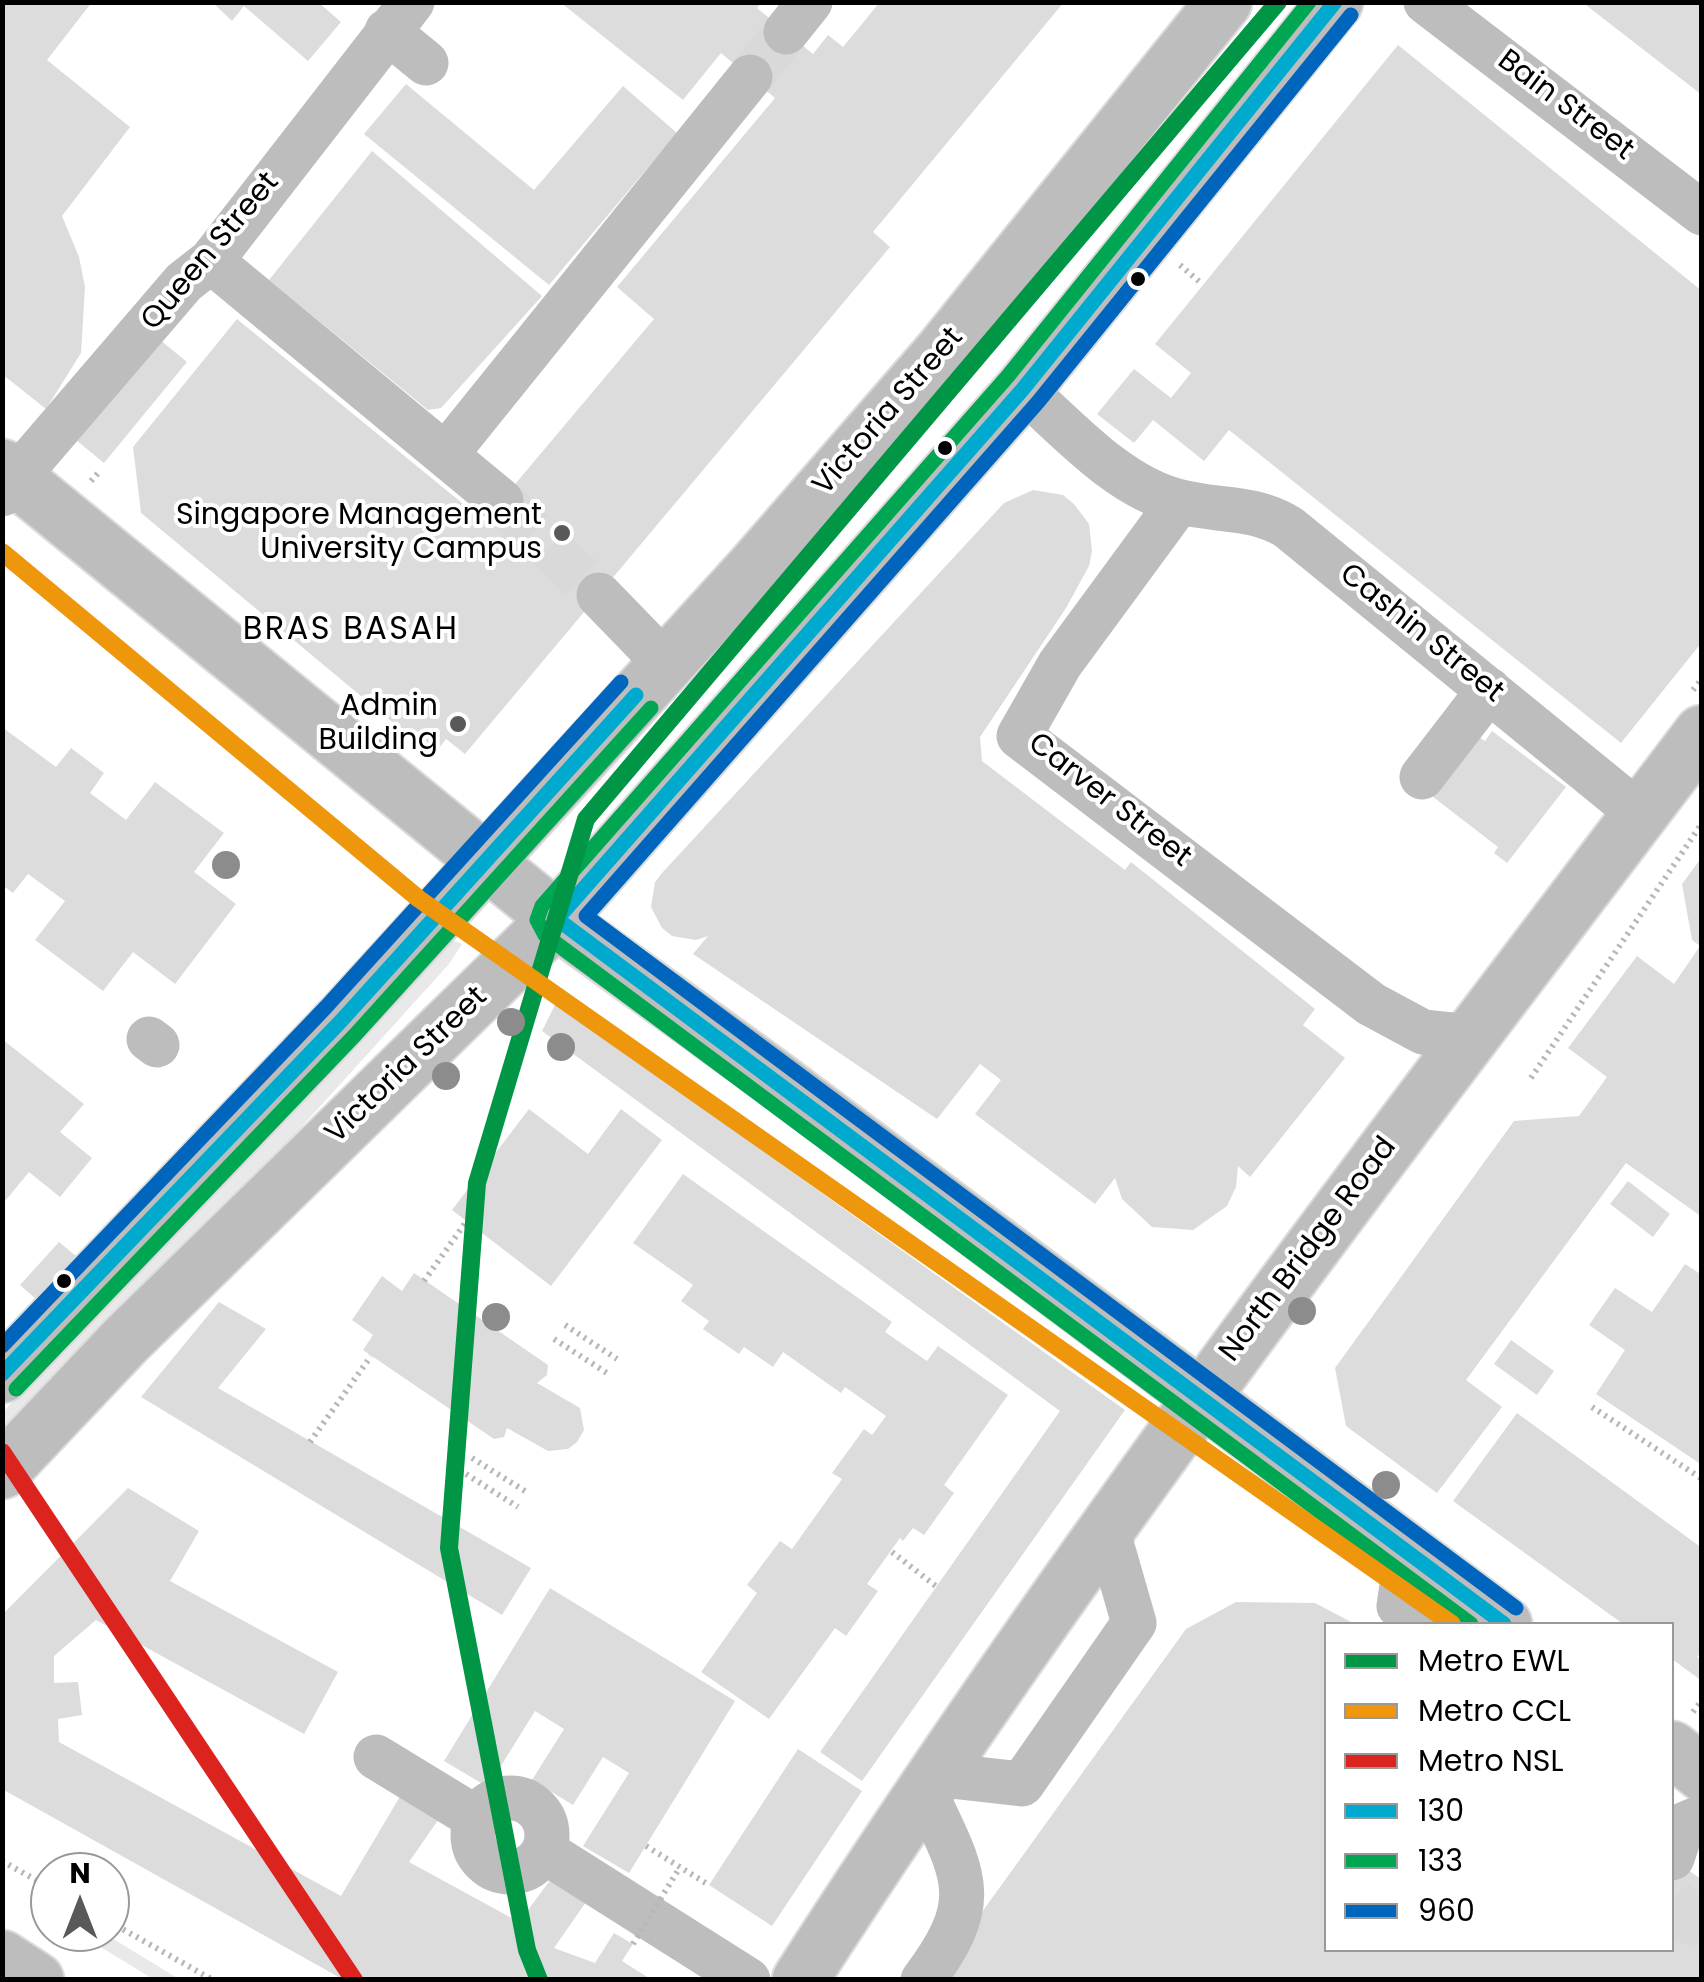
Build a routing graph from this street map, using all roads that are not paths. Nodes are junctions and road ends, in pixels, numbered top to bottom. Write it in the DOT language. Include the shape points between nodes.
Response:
graph roads {
  1 [pos="1224,2"];
  2 [pos="1334,2"];
  3 [pos="1426,2"];
  4 [pos="399,17"];
  5 [pos="426,62"];
  6 [pos="750,77"];
  7 [pos="1702,213"];
  8 [pos="211,261"];
  9 [pos="1023,389"];
  10 [pos="447,453"];
  11 [pos="8,480"];
  12 [pos="501,501"];
  13 [pos="1171,515"];
  14 [pos="600,594"];
  15 [pos="665,663"];
  16 [pos="1489,690"];
  17 [pos="1702,733"];
  18 [pos="1422,777"];
  19 [pos="1640,814"];
  20 [pos="486,865"];
  21 [pos="557,919"];
  22 [pos="1371,1004"];
  23 [pos="1471,1037"];
  24 [pos="1421,1102"];
  25 [pos="2,1375"];
  26 [pos="1200,1397"];
  27 [pos="2,1471"];
  28 [pos="1107,1529"];
  29 [pos="1408,1552"];
  30 [pos="1418,1622"];
  31 [pos="1501,1622"];
  32 [pos="1674,1751"];
  33 [pos="376,1757"];
  34 [pos="1702,1772"];
  35 [pos="928,1781"];
  36 [pos="2,1958"];
  37 [pos="36,1980"];
  38 [pos="748,1980"];
  39 [pos="800,1980"];
  40 [pos="924,1980"];
  1 -- 15 [label="main road, Victoria Street" via="942,352"];
  2 -- 9 [label="main road, Victoria Street"];
  3 -- 7 [label="street, Bain Street"];
  4 -- 5 [label="street"];
  4 -- 8 [label="street, Queen Street"];
  6 -- 10 [label="street"];
  8 -- 10 [label="street"];
  8 -- 11 [label="street, Queen Street" via="184,282"];
  9 -- 13 [label="street, Cashin Street"];
  9 -- 21 [label="main road, Victoria Street"];
  10 -- 12 [label="street"];
  11 -- 20 [label="main road"];
  13 -- 16 [label="street, Cashin Street" via="1265,514 1398,589"];
  13 -- 22 [label="street, Carver Street" via="1069,652 1018,736"];
  14 -- 15 [label="street"];
  15 -- 20 [label="main road, Victoria Street"];
  16 -- 18 [label="street"];
  16 -- 19 [label="street, Cashin Street"];
  17 -- 19 [label="main road, North Bridge Road"];
  19 -- 23 [label="main road, North Bridge Road"];
  20 -- 21 [label="main road"];
  20 -- 25 [label="main road, Victoria Street"];
  21 -- 26 [label="main road"];
  21 -- 27 [label="main road, Victoria Street"];
  22 -- 23 [label="street, Carver Street" via="1423,1032"];
  22 -- 24 [label="street, Carver Street" via="1409,1049"];
  23 -- 24 [label="main road, North Bridge Road"];
  24 -- 26 [label="main road, North Bridge Road"];
  26 -- 28 [label="main road, North Bridge Road"];
  26 -- 29 [label="main road"];
  28 -- 35 [label="main road, North Bridge Road"];
  28 -- 35 [label="street" via="1134,1623 1022,1784"];
  29 -- 30 [label="street" via="1399,1606"];
  29 -- 31 [label="main road"];
  32 -- 34 [label="main road"];
  33 -- 38 [label="street" via="476,1818 473,1842 494,1869 517,1872 544,1852"];
  35 -- 39 [label="main road, North Bridge Road"];
  35 -- 40 [label="street" via="961,1880 962,1910 955,1936"];
  36 -- 37 [label="main road"];
}
